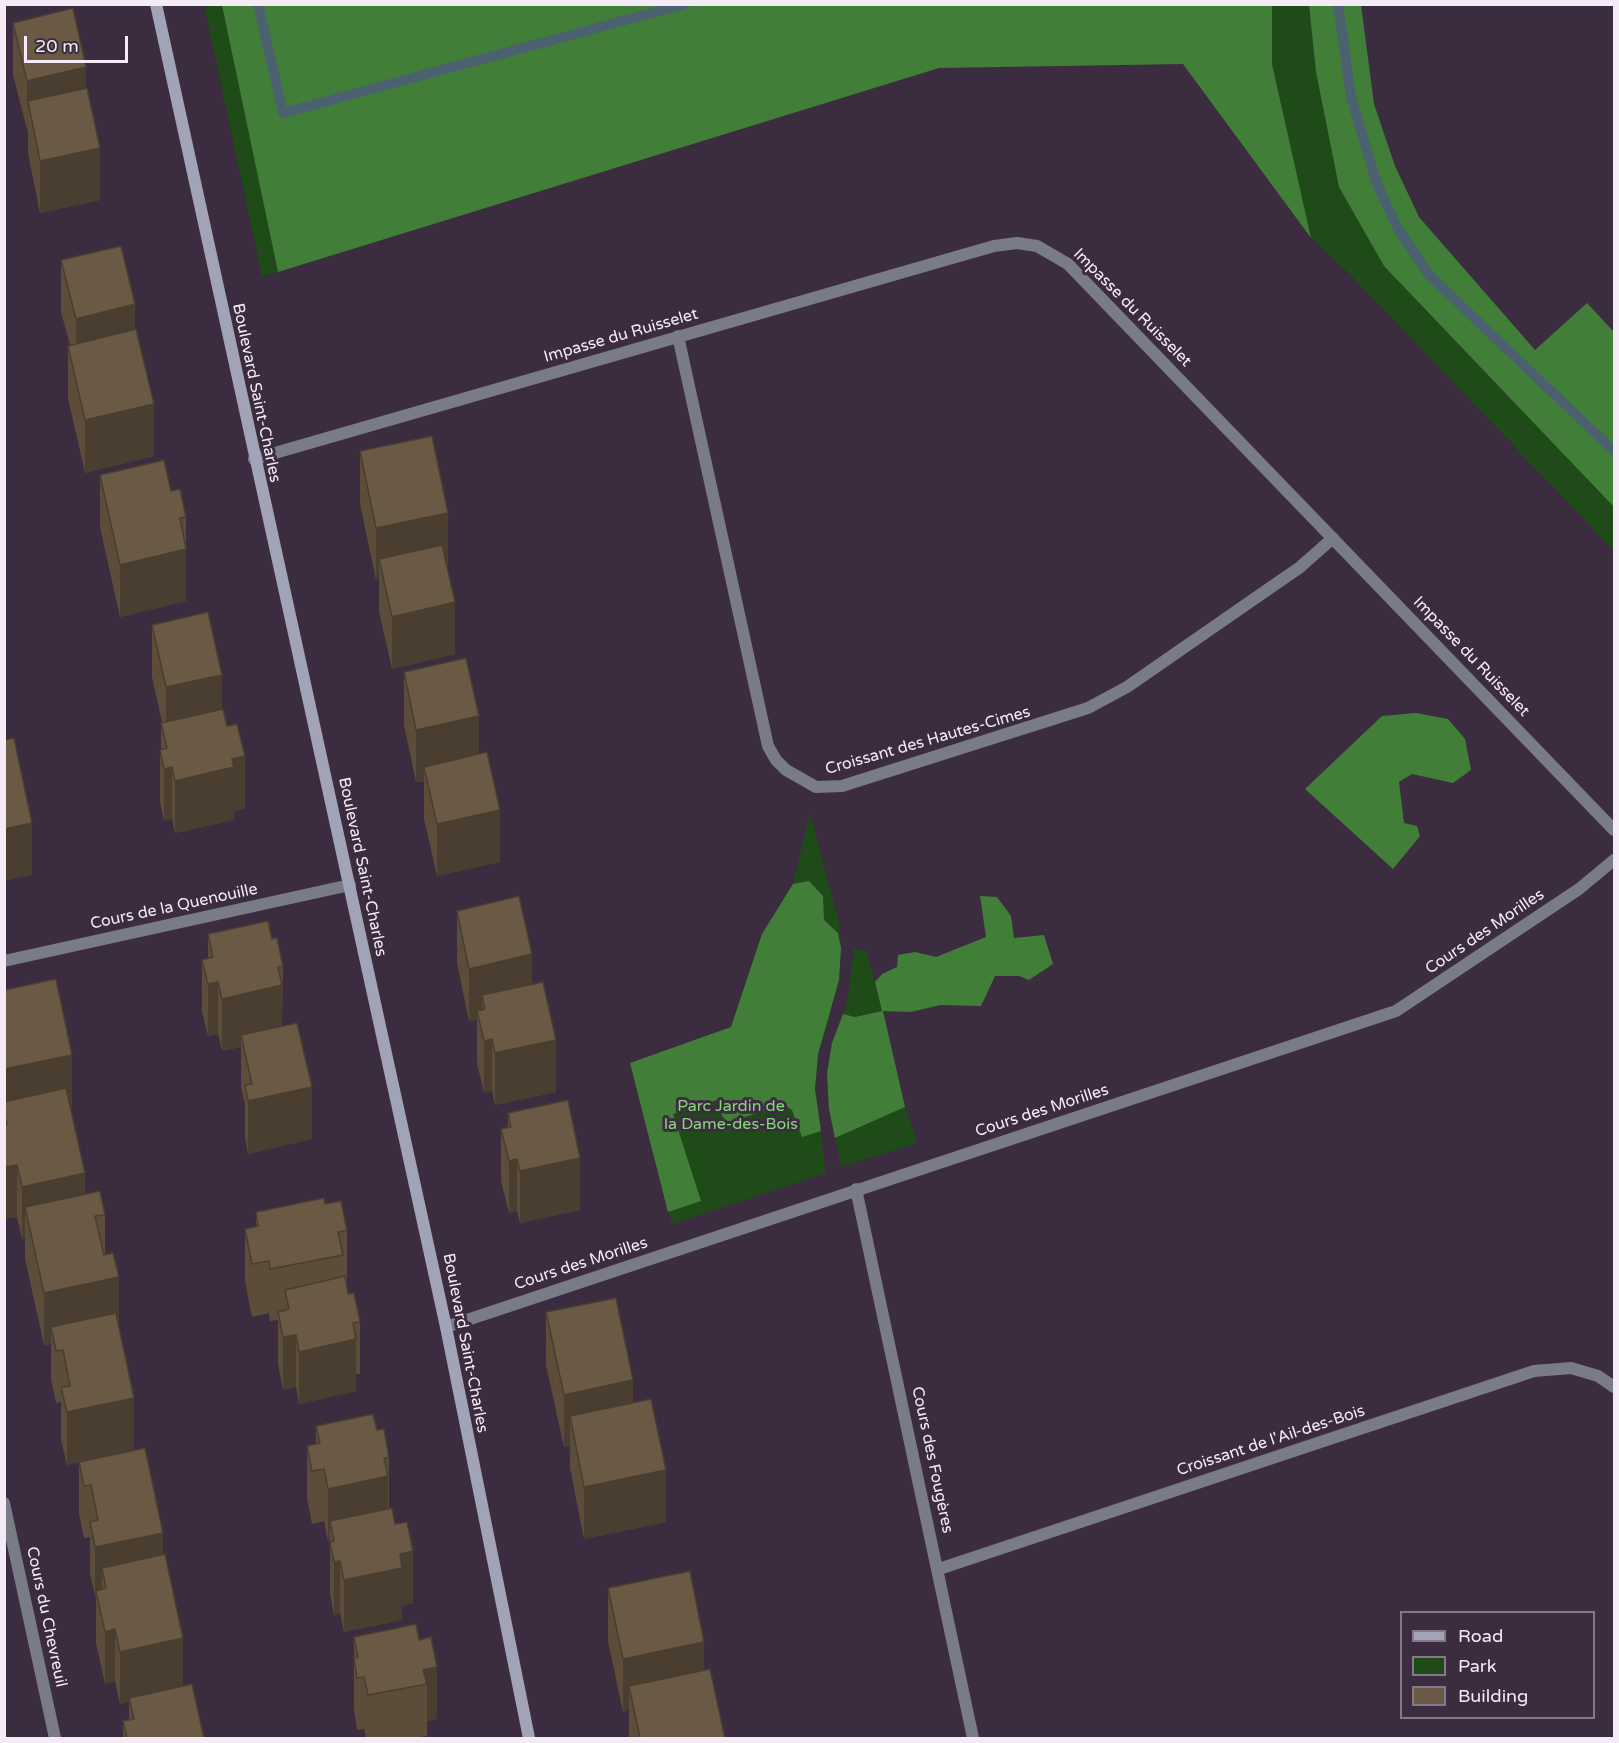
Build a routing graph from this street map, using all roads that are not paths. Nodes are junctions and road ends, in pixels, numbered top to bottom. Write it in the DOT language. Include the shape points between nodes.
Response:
graph roads {
  1 [pos="156,4"];
  2 [pos="678,336"];
  3 [pos="254,459"];
  4 [pos="1333,538"];
  5 [pos="1614,830"];
  6 [pos="1614,860"];
  7 [pos="350,885"];
  8 [pos="4,961"];
  9 [pos="856,1190"];
  10 [pos="446,1327"];
  11 [pos="1614,1387"];
  12 [pos="4,1503"];
  13 [pos="939,1569"];
  14 [pos="55,1738"];
  15 [pos="529,1738"];
  16 [pos="973,1738"];
  1 -- 3 [label="street, Boulevard Saint-Charles"];
  2 -- 3 [label="street, Impasse du Ruisselet"];
  2 -- 4 [label="street, Impasse du Ruisselet" via="994,246 1037,246 1068,264"];
  2 -- 4 [label="street, Croissant des Hautes-Cimes" via="762,729 776,760 800,780 816,787 842,786 1088,708 1127,687 1299,568"];
  3 -- 7 [label="street, Boulevard Saint-Charles"];
  4 -- 5 [label="street, Impasse du Ruisselet"];
  6 -- 9 [label="street, Cours des Morilles" via="1579,889 1396,1011"];
  7 -- 8 [label="street, Cours de la Quenouille"];
  7 -- 10 [label="street, Boulevard Saint-Charles"];
  9 -- 10 [label="street, Cours des Morilles"];
  9 -- 13 [label="street, Cours des Fougères"];
  10 -- 15 [label="street, Boulevard Saint-Charles"];
  11 -- 13 [label="street, Croissant de l'Ail-des-Bois" via="1598,1376 1571,1368 1534,1371"];
  12 -- 14 [label="street, Cours du Chevreuil"];
  13 -- 16 [label="street, Cours des Fougères"];
}
